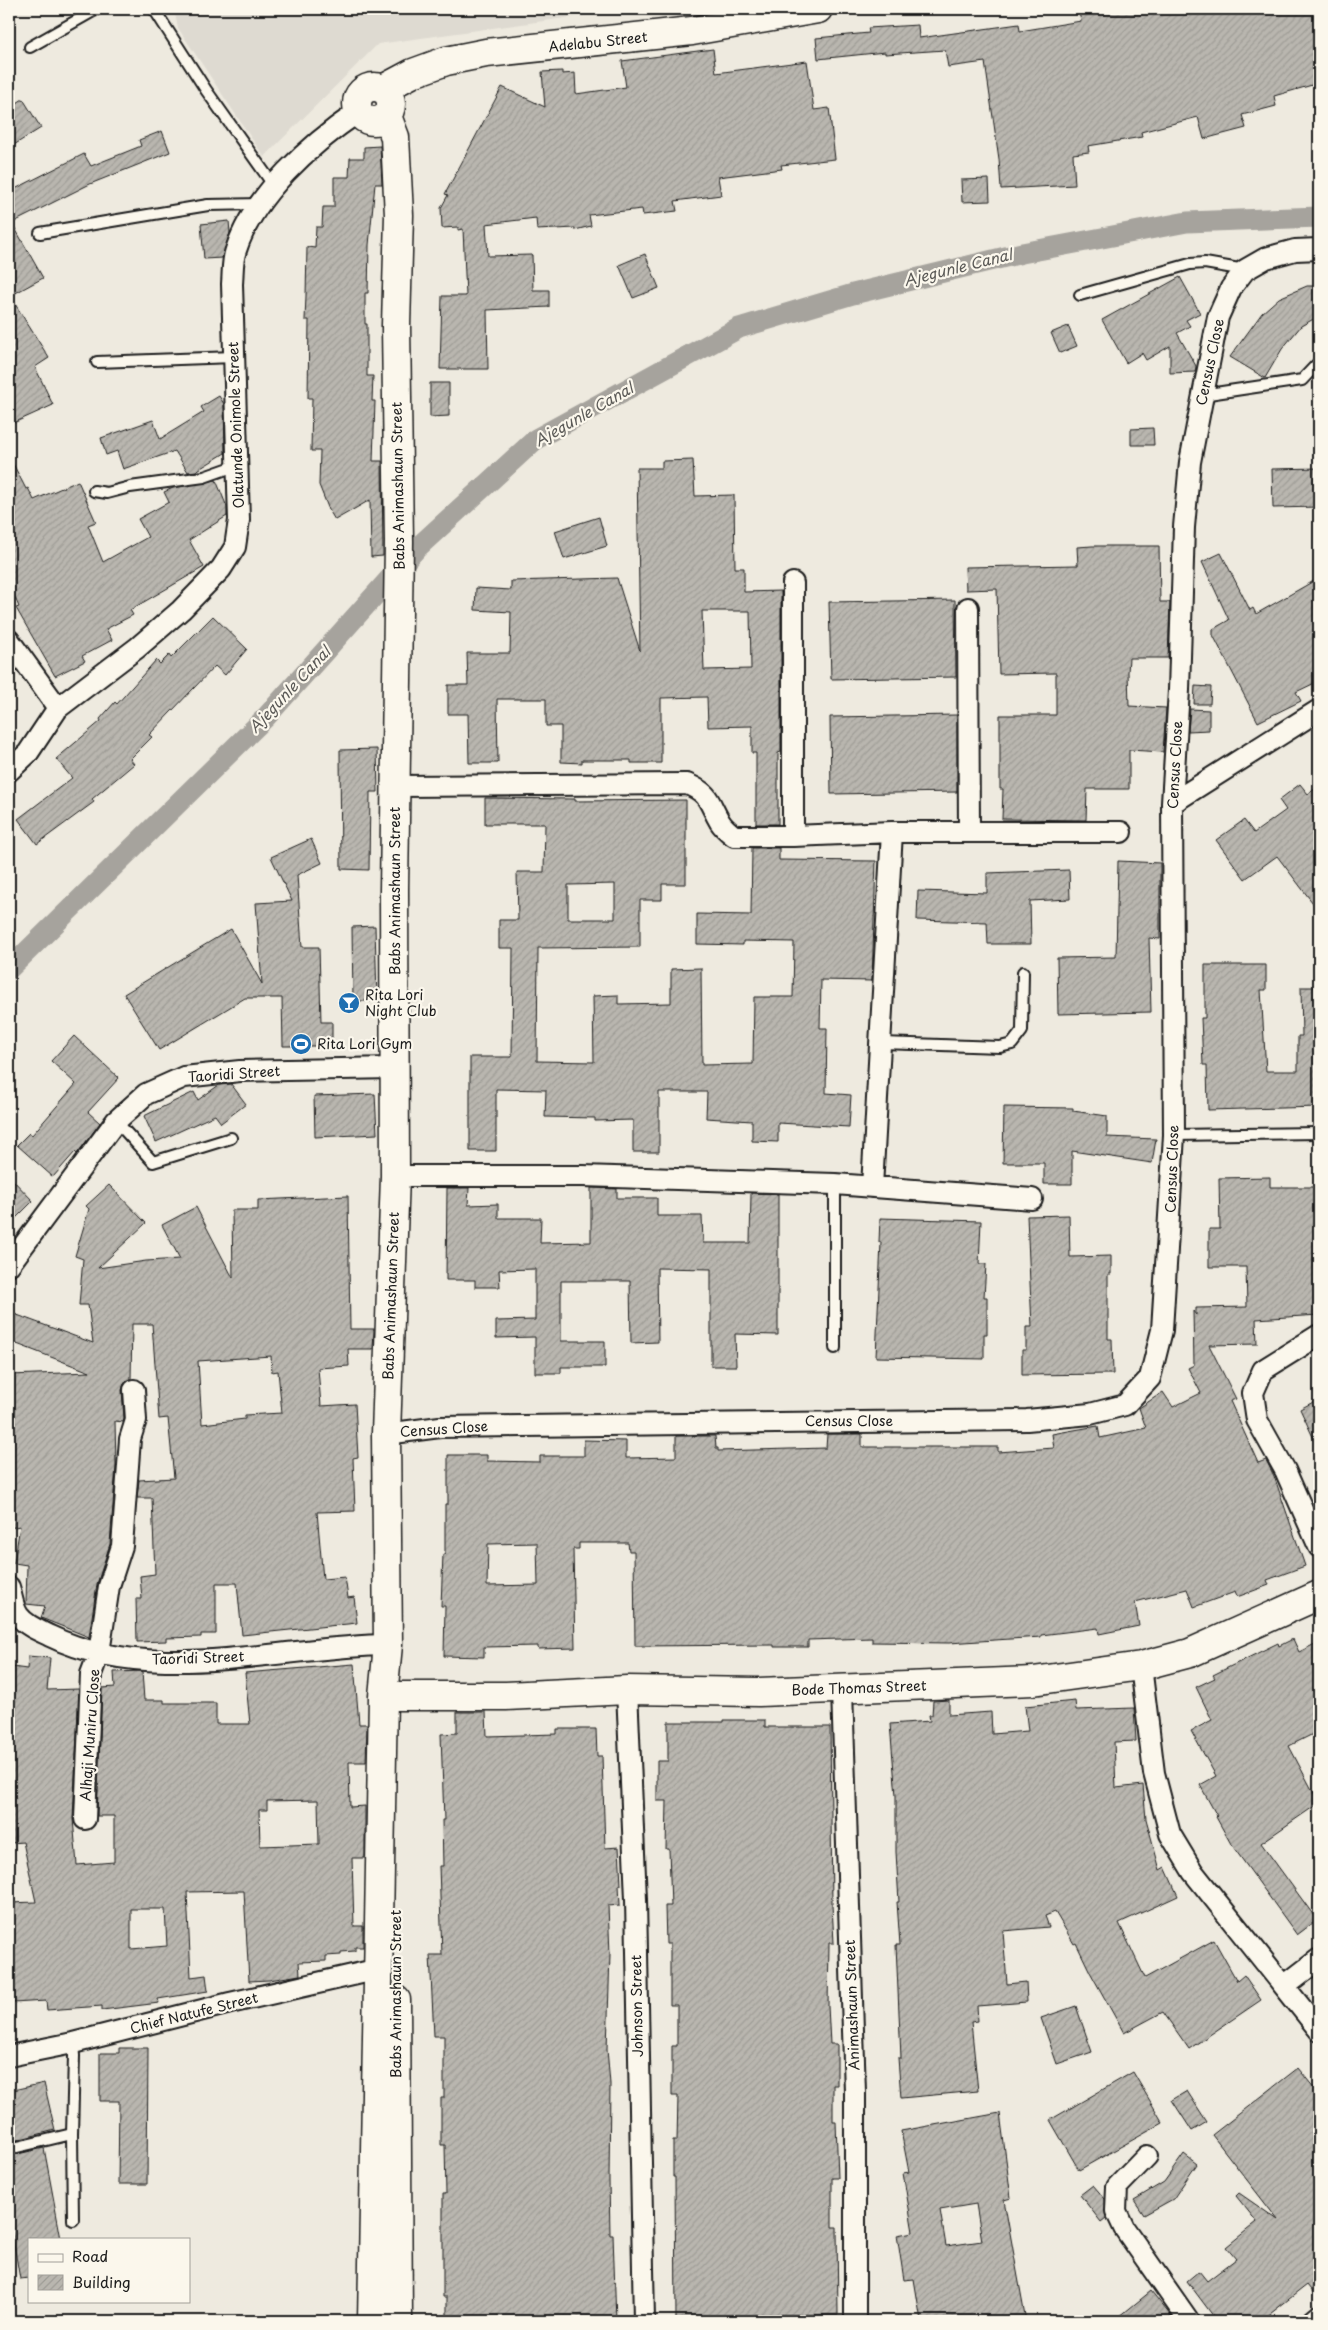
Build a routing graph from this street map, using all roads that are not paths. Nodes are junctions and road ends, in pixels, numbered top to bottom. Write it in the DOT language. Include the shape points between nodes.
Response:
graph roads {
  1 [pos="97,9"];
  2 [pos="154,9"];
  3 [pos="818,9"];
  4 [pos="30,47"];
  5 [pos="383,89"];
  6 [pos="358,112"];
  7 [pos="388,116"];
  8 [pos="274,186"];
  9 [pos="262,204"];
  10 [pos="40,234"];
  11 [pos="1319,249"];
  12 [pos="1245,270"];
  13 [pos="1080,295"];
  14 [pos="234,357"];
  15 [pos="97,362"];
  16 [pos="1319,362"];
  17 [pos="1202,394"];
  18 [pos="238,465"];
  19 [pos="94,491"];
  20 [pos="793,582"];
  21 [pos="968,608"];
  22 [pos="9,640"];
  23 [pos="58,708"];
  24 [pos="1319,710"];
  25 [pos="9,771"];
  26 [pos="395,786"];
  27 [pos="1172,803"];
  28 [pos="892,832"];
  29 [pos="968,832"];
  30 [pos="1121,832"];
  31 [pos="793,836"];
  32 [pos="1023,972"];
  33 [pos="882,1043"];
  34 [pos="394,1068"];
  35 [pos="116,1121"];
  36 [pos="1319,1133"];
  37 [pos="1174,1135"];
  38 [pos="231,1138"];
  39 [pos="395,1176"];
  40 [pos="835,1184"];
  41 [pos="872,1187"];
  42 [pos="1032,1199"];
  43 [pos="9,1265"];
  44 [pos="1319,1335"];
  45 [pos="835,1348"];
  46 [pos="134,1390"];
  47 [pos="386,1434"];
  48 [pos="1319,1547"];
  49 [pos="9,1588"];
  50 [pos="1319,1596"];
  51 [pos="14,1617"];
  52 [pos="99,1653"];
  53 [pos="387,1656"];
  54 [pos="1141,1666"];
  55 [pos="627,1690"];
  56 [pos="842,1690"];
  57 [pos="389,1697"];
  58 [pos="85,1819"];
  59 [pos="1319,1959"];
  60 [pos="379,1969"];
  61 [pos="1284,1986"];
  62 [pos="1319,2030"];
  63 [pos="73,2043"];
  64 [pos="9,2056"];
  65 [pos="72,2134"];
  66 [pos="9,2149"];
  67 [pos="1147,2156"];
  68 [pos="73,2220"];
  69 [pos="1319,2316"];
  70 [pos="372,2321"];
  71 [pos="398,2321"];
  72 [pos="644,2321"];
  73 [pos="855,2321"];
  74 [pos="1189,2321"];
  75 [pos="1313,2321"];
  1 -- 4 [label="lane"];
  2 -- 8 [label="lane"];
  3 -- 5 [label="main road, Adelabu Street" via="692,32 478,54 413,73"];
  5 -- 6 [label="main road" via="372,86 362,91 356,101"];
  5 -- 7 [label="main road" via="388,93 391,104"];
  6 -- 7 [label="main road" via="371,121"];
  6 -- 8 [label="street, Olatunde Onimole Street" via="324,135"];
  7 -- 26 [label="main road, Babs Animashaun Street" via="395,137 399,215 396,326 399,674"];
  8 -- 9 [label="street, Olatunde Onimole Street"];
  9 -- 10 [label="lane" via="208,205"];
  9 -- 14 [label="street, Olatunde Onimole Street" via="247,225 235,251 232,284"];
  11 -- 12 [label="street, Census Close" via="1295,250 1266,258"];
  12 -- 13 [label="lane" via="1205,263 1190,264"];
  12 -- 17 [label="street, Census Close" via="1231,288 1218,316"];
  14 -- 15 [label="lane"];
  14 -- 18 [label="street, Olatunde Onimole Street"];
  16 -- 17 [label="lane" via="1302,380"];
  17 -- 27 [label="street, Census Close" via="1186,496"];
  18 -- 19 [label="lane" via="204,477 107,493"];
  18 -- 23 [label="street, Olatunde Onimole Street" via="239,520 235,547 221,568 181,610 137,648"];
  20 -- 31 [label="street"];
  21 -- 29 [label="street"];
  22 -- 23 [label="street"];
  23 -- 25 [label="street, Olatunde Onimole Street" via="28,753"];
  24 -- 27 [label="street"];
  26 -- 31 [label="street" via="687,784 702,790 720,823 734,836"];
  26 -- 34 [label="main road, Babs Animashaun Street"];
  27 -- 37 [label="street, Census Close"];
  28 -- 29 [label="street"];
  28 -- 31 [label="street"];
  28 -- 33 [label="street"];
  29 -- 30 [label="street"];
  32 -- 33 [label="lane" via="1022,1031 1012,1044 1000,1047"];
  33 -- 41 [label="street"];
  34 -- 35 [label="street, Taoridi Street" via="240,1071 184,1077 146,1094"];
  34 -- 39 [label="main road, Babs Animashaun Street"];
  35 -- 38 [label="lane" via="153,1162"];
  35 -- 43 [label="street, Taoridi Street"];
  36 -- 37 [label="lane"];
  37 -- 47 [label="street, Census Close" via="1162,1330 1150,1378 1125,1405 1090,1414 1027,1420 440,1427"];
  39 -- 40 [label="street" via="583,1176"];
  39 -- 47 [label="main road, Babs Animashaun Street"];
  40 -- 41 [label="street"];
  40 -- 45 [label="lane"];
  41 -- 42 [label="street"];
  44 -- 48 [label="street" via="1262,1370 1253,1393 1257,1420 1285,1470"];
  46 -- 52 [label="street, Alhaji Muniru Close" via="136,1420 130,1439 122,1546 109,1586"];
  47 -- 53 [label="main road, Babs Animashaun Street"];
  49 -- 51 [label="street, Taoridi Street"];
  50 -- 54 [label="main road, Bode Thomas Street" via="1190,1653"];
  51 -- 52 [label="street, Taoridi Street" via="61,1642"];
  52 -- 53 [label="street, Taoridi Street" via="148,1660 197,1661"];
  52 -- 58 [label="street, Alhaji Muniru Close" via="91,1674"];
  53 -- 57 [label="main road, Babs Animashaun Street"];
  54 -- 56 [label="main road, Bode Thomas Street" via="1033,1681"];
  54 -- 61 [label="street" via="1154,1774 1170,1834 1193,1872"];
  55 -- 56 [label="main road, Bode Thomas Street"];
  55 -- 57 [label="main road, Bode Thomas Street"];
  55 -- 72 [label="street, Johnson Street" via="636,1899"];
  56 -- 73 [label="street, Animashaun Street" via="855,2092"];
  57 -- 60 [label="main road, Babs Animashaun Street"];
  57 -- 71 [label="main road, Babs Animashaun Street"];
  59 -- 61 [label="street"];
  60 -- 63 [label="street, Chief Natufe Street"];
  60 -- 70 [label="main road, Babs Animashaun Street"];
  61 -- 62 [label="street"];
  63 -- 64 [label="street, Chief Natufe Street"];
  63 -- 65 [label="lane"];
  65 -- 66 [label="lane"];
  65 -- 68 [label="lane"];
  67 -- 74 [label="street" via="1117,2187 1116,2211 1124,2228"];
  69 -- 75 [label="street"];
}
